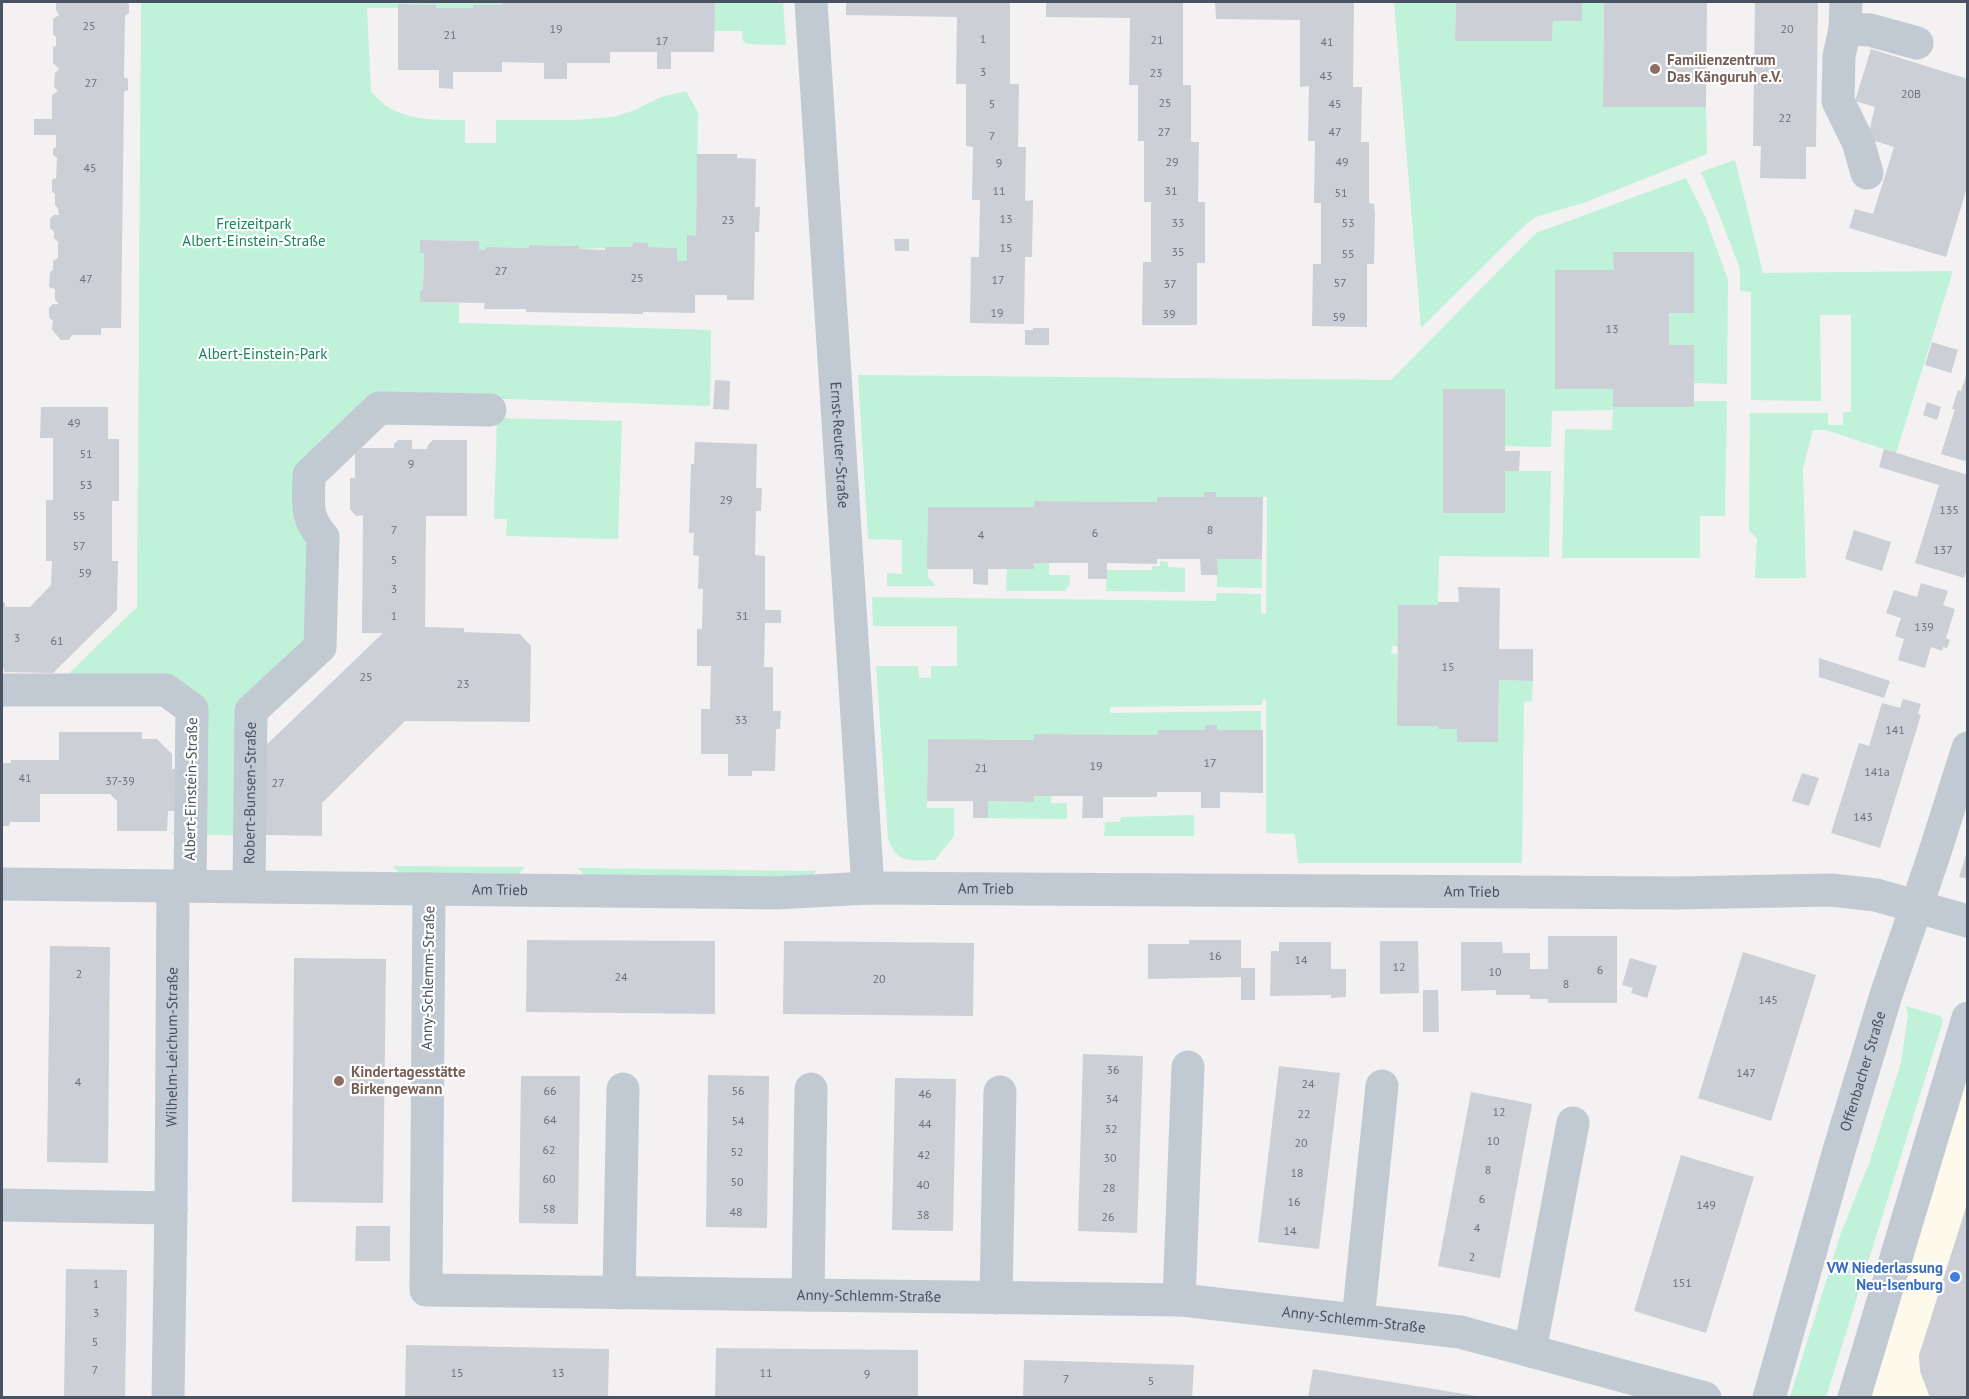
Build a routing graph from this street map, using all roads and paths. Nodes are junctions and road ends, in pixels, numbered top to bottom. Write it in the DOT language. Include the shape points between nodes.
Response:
graph roads {
  1 [pos="811,2"];
  2 [pos="1845,16"];
  3 [pos="1917,44"];
  4 [pos="1867,173"];
  5 [pos="490,410"];
  6 [pos="2,690"];
  7 [pos="1968,748"];
  8 [pos="2,884"];
  9 [pos="249,885"];
  10 [pos="181,886"];
  11 [pos="868,888"];
  12 [pos="429,889"];
  13 [pos="1915,907"];
  14 [pos="1968,921"];
  15 [pos="1968,1018"];
  16 [pos="1188,1067"];
  17 [pos="1382,1086"];
  18 [pos="623,1089"];
  19 [pos="811,1089"];
  20 [pos="1000,1092"];
  21 [pos="1573,1123"];
  22 [pos="2,1205"];
  23 [pos="171,1208"];
  24 [pos="619,1293"];
  25 [pos="808,1295"];
  26 [pos="996,1298"];
  27 [pos="1179,1300"];
  28 [pos="1358,1320"];
  29 [pos="1530,1351"];
  30 [pos="168,1398"];
  31 [pos="1705,1398"];
  32 [pos="1769,1398"];
  33 [pos="1854,1398"];
  1 -- 11 [label="street, Ernst-Reuter-Straße"];
  2 -- 3 [label="street" via="1870,30"];
  2 -- 4 [label="street" via="1838,101 1858,142"];
  5 -- 9 [label="street, Robert-Bunsen-Straße" via="379,408 309,475 309,512 323,537 320,647 251,711"];
  6 -- 10 [label="street, Albert-Einstein-Straße" via="166,690 192,709"];
  7 -- 13 [label="street, Offenbacher Straße"];
  8 -- 10 [label="street, Am Trieb"];
  9 -- 10 [label="street, Am Trieb"];
  9 -- 12 [label="street, Am Trieb"];
  10 -- 23 [label="street, Wilhelm-Leichum-Straße"];
  11 -- 12 [label="street, Am Trieb" via="777,893"];
  11 -- 13 [label="street, Am Trieb" via="1682,906 1831,890 1876,895"];
  12 -- 24 [label="street, Anny-Schlemm-Straße" via="426,1290"];
  13 -- 14 [label="street, Am Trieb"];
  13 -- 32 [label="street, Offenbacher Straße" via="1840,1147"];
  15 -- 33 [label="street"];
  16 -- 27 [label="street"];
  17 -- 28 [label="street"];
  18 -- 24 [label="street"];
  19 -- 25 [label="street"];
  20 -- 26 [label="street"];
  21 -- 29 [label="street"];
  22 -- 23 [label="street"];
  23 -- 30 [label="street, Wilhelm-Leichum-Straße"];
  24 -- 25 [label="street, Anny-Schlemm-Straße"];
  25 -- 26 [label="street, Anny-Schlemm-Straße"];
  26 -- 27 [label="street, Anny-Schlemm-Straße"];
  27 -- 28 [label="street, Anny-Schlemm-Straße"];
  28 -- 29 [label="street, Anny-Schlemm-Straße" via="1460,1332"];
  29 -- 31 [label="street, Anny-Schlemm-Straße"];
}
